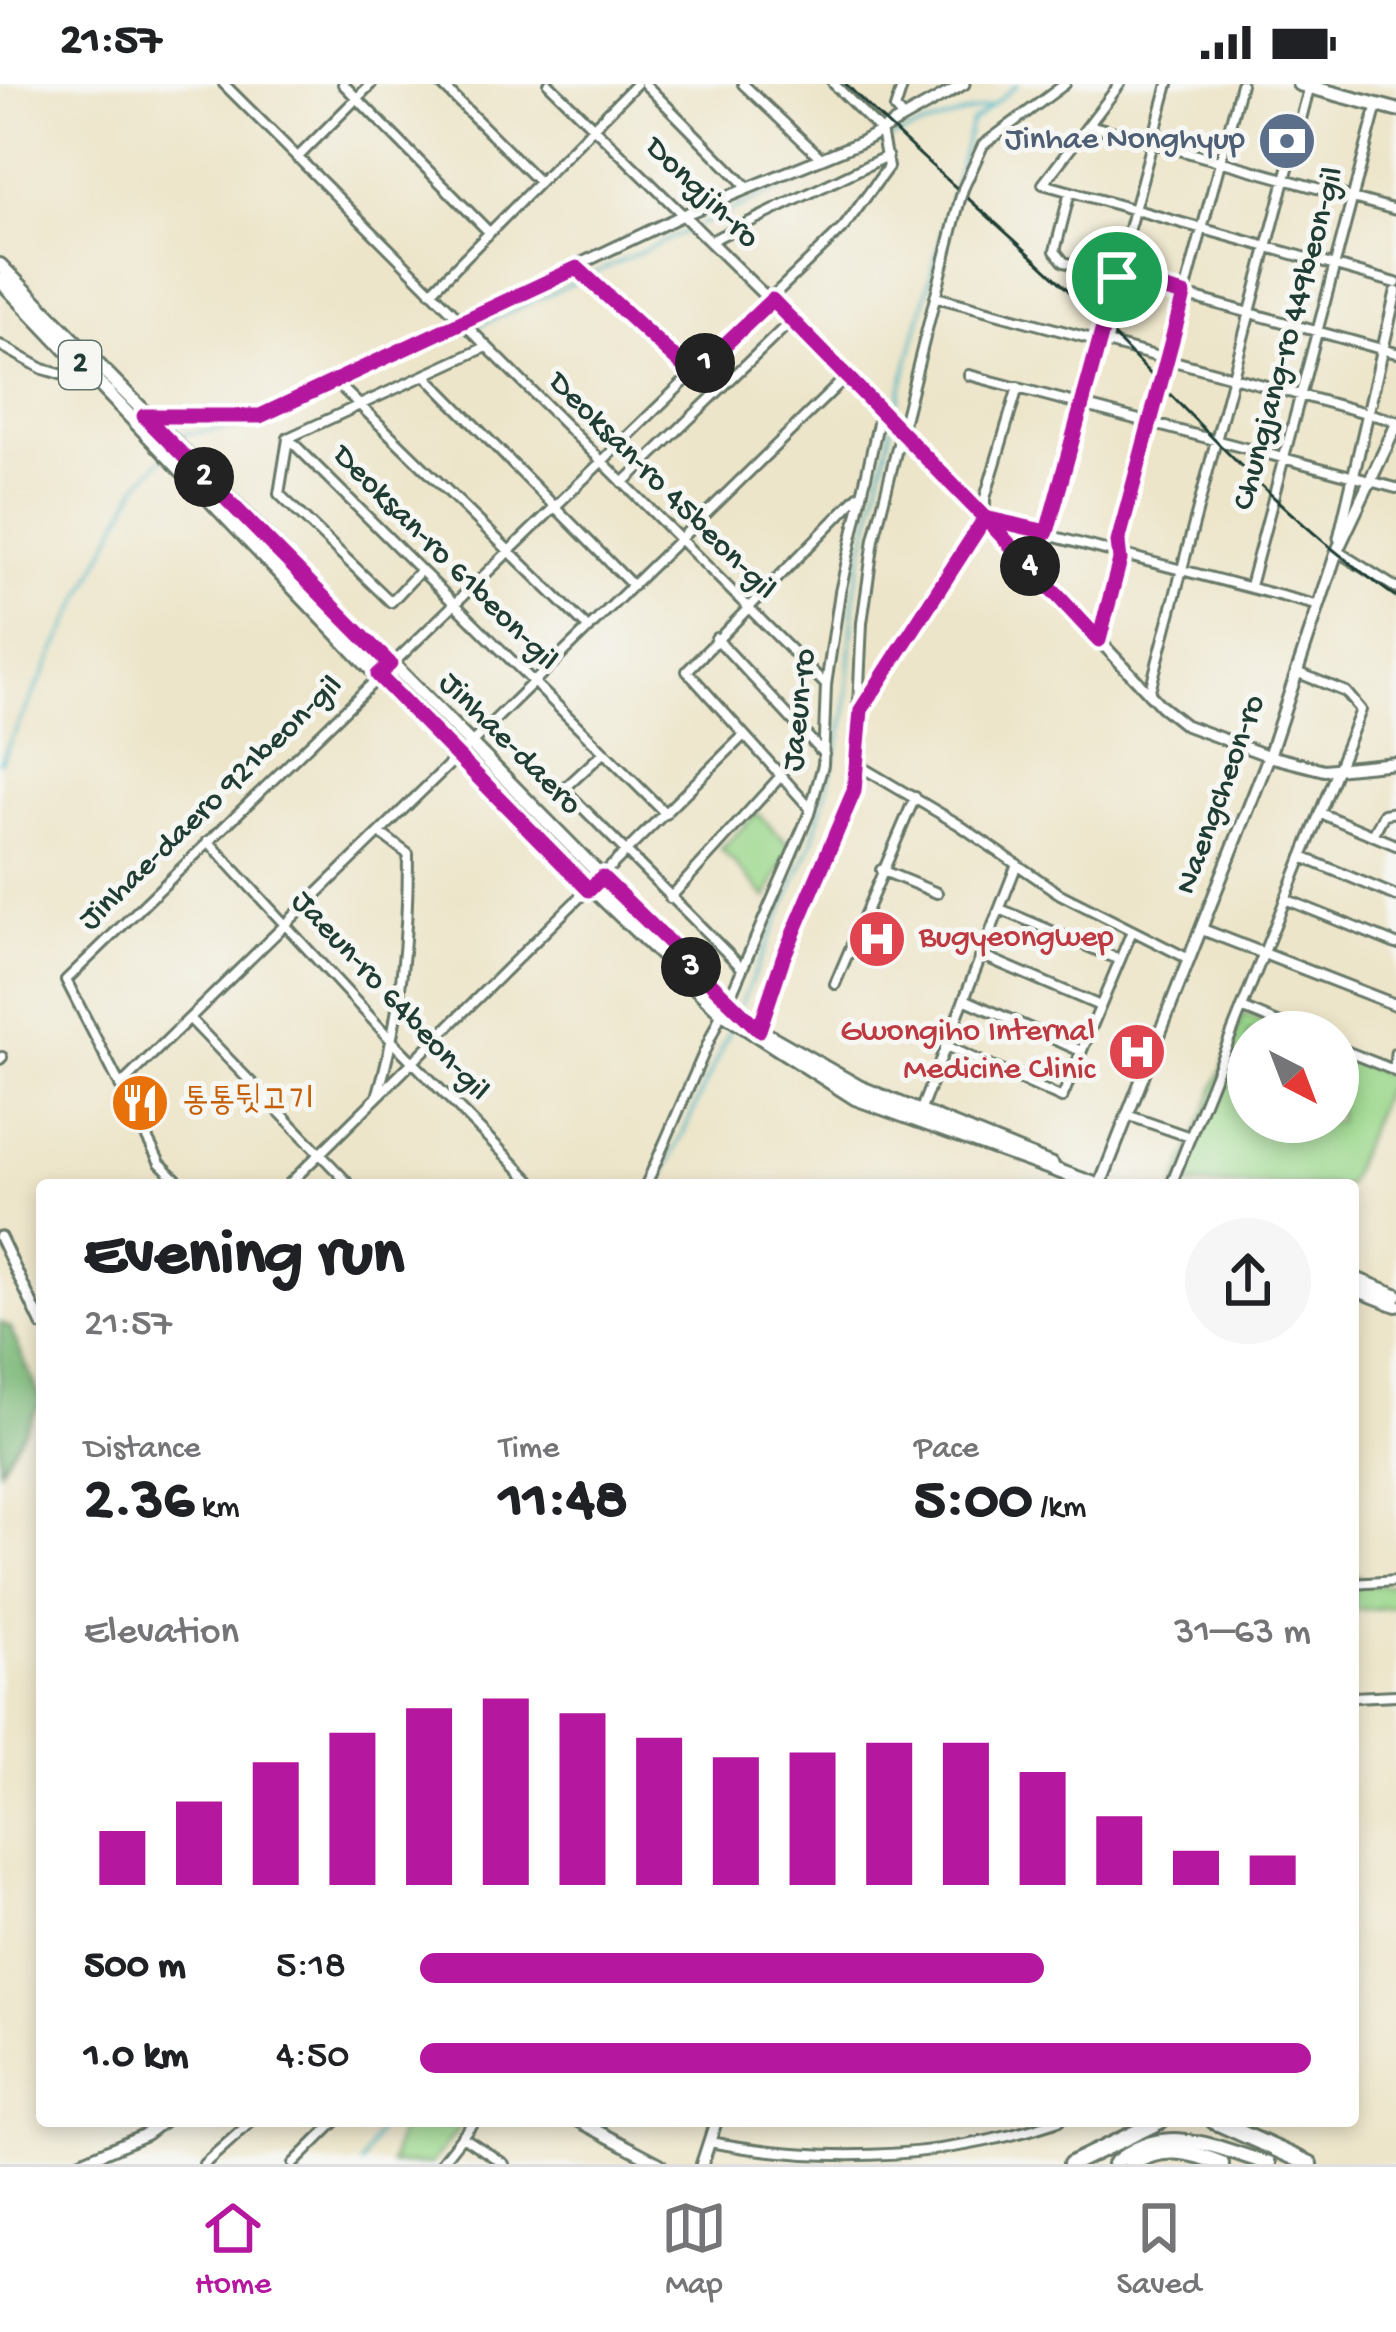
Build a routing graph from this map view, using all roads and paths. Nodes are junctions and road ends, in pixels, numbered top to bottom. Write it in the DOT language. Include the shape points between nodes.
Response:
graph roads {
  1 [pos="224,84"];
  2 [pos="343,84"];
  3 [pos="371,84"];
  4 [pos="441,84"];
  5 [pos="549,84"];
  6 [pos="640,84"];
  7 [pos="743,84"];
  8 [pos="834,84"];
  9 [pos="903,84"];
  10 [pos="964,84"];
  11 [pos="1065,84"];
  12 [pos="1120,84"];
  13 [pos="1168,84"];
  14 [pos="1241,84"];
  15 [pos="1306,85"];
  16 [pos="357,98"];
  17 [pos="1377,105"];
  18 [pos="1396,110"];
  19 [pos="904,118"];
  20 [pos="1088,125"];
  21 [pos="593,128"];
  22 [pos="880,131"];
  23 [pos="1152,142"];
  24 [pos="887,156"];
  25 [pos="297,158"];
  26 [pos="821,158"];
  27 [pos="1220,161"];
  28 [pos="1285,179"];
  29 [pos="539,182"];
  30 [pos="748,188"];
  31 [pos="1070,192"];
  32 [pos="1352,198"];
  33 [pos="1134,210"];
  34 [pos="1396,210"];
  35 [pos="682,215"];
  36 [pos="1202,229"];
  37 [pos="490,232"];
  38 [pos="710,241"];
  39 [pos="1267,247"];
  40 [pos="0,265"];
  41 [pos="1334,266"];
  42 [pos="577,268"];
  43 [pos="1117,277"];
  44 [pos="0,280"];
  45 [pos="1396,283"];
  46 [pos="431,292"];
  47 [pos="1396,292"];
  48 [pos="1184,295"];
  49 [pos="768,296"];
  50 [pos="940,298"];
  51 [pos="1250,313"];
  52 [pos="792,320"];
  53 [pos="462,323"];
  54 [pos="1317,331"];
  55 [pos="1100,340"];
  56 [pos="0,345"];
  57 [pos="486,346"];
  58 [pos="1381,349"];
  59 [pos="1396,353"];
  60 [pos="1167,357"];
  61 [pos="425,375"];
  62 [pos="693,375"];
  63 [pos="969,375"];
  64 [pos="1233,375"];
  65 [pos="847,376"];
  66 [pos="335,381"];
  67 [pos="100,386"];
  68 [pos="1018,387"];
  69 [pos="1300,394"];
  70 [pos="1083,404"];
  71 [pos="360,405"];
  72 [pos="880,410"];
  73 [pos="1365,412"];
  74 [pos="144,416"];
  75 [pos="1150,422"];
  76 [pos="1396,424"];
  77 [pos="901,430"];
  78 [pos="288,438"];
  79 [pos="1216,440"];
  80 [pos="1282,459"];
  81 [pos="602,462"];
  82 [pos="1352,475"];
  83 [pos="1373,482"];
  84 [pos="623,483"];
  85 [pos="1396,488"];
  86 [pos="861,492"];
  87 [pos="555,507"];
  88 [pos="985,518"];
  89 [pos="1047,532"];
  90 [pos="680,540"];
  91 [pos="509,550"];
  92 [pos="1337,551"];
  93 [pos="1119,555"];
  94 [pos="421,570"];
  95 [pos="1180,571"];
  96 [pos="1036,573"];
  97 [pos="633,586"];
  98 [pos="1250,586"];
  99 [pos="1396,588"];
  100 [pos="454,603"];
  101 [pos="1316,605"];
  102 [pos="747,606"];
  103 [pos="589,629"];
  104 [pos="716,638"];
  105 [pos="1099,640"];
  106 [pos="390,664"];
  107 [pos="1295,671"];
  108 [pos="378,675"];
  109 [pos="535,683"];
  110 [pos="826,685"];
  111 [pos="1149,694"];
  112 [pos="861,710"];
  113 [pos="742,737"];
  114 [pos="470,746"];
  115 [pos="604,752"];
  116 [pos="824,754"];
  117 [pos="1269,755"];
  118 [pos="457,759"];
  119 [pos="1396,763"];
  120 [pos="858,765"];
  121 [pos="1337,770"];
  122 [pos="780,777"];
  123 [pos="915,797"];
  124 [pos="811,809"];
  125 [pos="1396,812"];
  126 [pos="1319,813"];
  127 [pos="666,814"];
  128 [pos="380,833"];
  129 [pos="1373,835"];
  130 [pos="208,842"];
  131 [pos="1396,845"];
  132 [pos="625,854"];
  133 [pos="1302,857"];
  134 [pos="1017,864"];
  135 [pos="881,870"];
  136 [pos="602,877"];
  137 [pos="589,890"];
  138 [pos="937,893"];
  139 [pos="1396,896"];
  140 [pos="670,898"];
  141 [pos="1285,899"];
  142 [pos="999,909"];
  143 [pos="288,924"];
  144 [pos="1201,929"];
  145 [pos="1132,931"];
  146 [pos="1396,944"];
  147 [pos="1264,953"];
  148 [pos="981,955"];
  149 [pos="1189,959"];
  150 [pos="1120,960"];
  151 [pos="741,967"];
  152 [pos="835,984"];
  153 [pos="964,999"];
  154 [pos="1396,1005"];
  155 [pos="1100,1006"];
  156 [pos="1242,1008"];
  157 [pos="726,1009"];
  158 [pos="1249,1011"];
  159 [pos="190,1019"];
  160 [pos="745,1024"];
  161 [pos="759,1030"];
  162 [pos="394,1043"];
  163 [pos="946,1046"];
  164 [pos="1082,1051"];
  165 [pos="1396,1053"];
  166 [pos="1359,1056"];
  167 [pos="413,1063"];
  168 [pos="1395,1071"];
  169 [pos="120,1087"];
  170 [pos="376,1098"];
  171 [pos="920,1112"];
  172 [pos="1127,1115"];
  173 [pos="1190,1137"];
  174 [pos="320,1154"];
  175 [pos="1063,1172"];
  176 [pos="176,1179"];
  177 [pos="294,1179"];
  178 [pos="344,1179"];
  179 [pos="529,1179"];
  180 [pos="649,1179"];
  181 [pos="1082,1179"];
  182 [pos="1100,1179"];
  183 [pos="1173,1179"];
  184 [pos="0,1237"];
  185 [pos="1359,1280"];
  186 [pos="1359,1290"];
  187 [pos="1396,1295"];
  188 [pos="1396,1305"];
  189 [pos="36,1312"];
  190 [pos="1396,1581"];
  191 [pos="1359,1583"];
  192 [pos="1396,1695"];
  193 [pos="1359,1697"];
  194 [pos="155,2127"];
  195 [pos="245,2127"];
  196 [pos="331,2127"];
  197 [pos="469,2127"];
  198 [pos="590,2127"];
  199 [pos="714,2127"];
  200 [pos="1041,2127"];
  201 [pos="1148,2127"];
  202 [pos="1227,2127"];
  203 [pos="462,2136"];
  204 [pos="710,2142"];
  205 [pos="76,2164"];
  206 [pos="204,2164"];
  207 [pos="293,2164"];
  208 [pos="440,2164"];
  209 [pos="504,2164"];
  210 [pos="660,2164"];
  211 [pos="702,2164"];
  212 [pos="1071,2164"];
  213 [pos="1114,2164"];
  214 [pos="1131,2164"];
  215 [pos="1221,2164"];
  216 [pos="1269,2164"];
  217 [pos="1310,2164"];
  1 -- 25 [label="street, Deoksan-ro 45beon-gil"];
  2 -- 16 [label="street"];
  3 -- 16 [label="street"];
  4 -- 29 [label="street"];
  5 -- 21 [label="street, Dongjin-ro"];
  6 -- 21 [label="street"];
  6 -- 30 [label="street"];
  7 -- 26 [label="street"];
  8 -- 22 [label="street"];
  9 -- 19 [label="street" via="896,109"];
  10 -- 19 [label="street"];
  11 -- 77 [label="street, bridge" via="983,146 959,202"];
  12 -- 20 [label="street"];
  13 -- 23 [label="street"];
  14 -- 27 [label="street"];
  15 -- 17 [label="main road"];
  15 -- 28 [label="street"];
  16 -- 25 [label="street"];
  16 -- 37 [label="street"];
  17 -- 18 [label="main road"];
  17 -- 32 [label="street, Chungjang-ro 449beon-gil"];
  19 -- 22 [label="street"];
  20 -- 23 [label="street"];
  20 -- 31 [label="street" via="1043,184"];
  21 -- 29 [label="street"];
  21 -- 35 [label="street, Dongjin-ro"];
  22 -- 24 [label="street"];
  22 -- 26 [label="street"];
  23 -- 27 [label="street"];
  23 -- 33 [label="street"];
  24 -- 38 [label="street"];
  24 -- 49 [label="street, Jinhae-daero 921beon-gil" via="888,167 844,227"];
  25 -- 46 [label="street, Deoksan-ro 45beon-gil"];
  26 -- 30 [label="street"];
  27 -- 28 [label="street"];
  27 -- 36 [label="street"];
  28 -- 32 [label="street"];
  28 -- 39 [label="street"];
  29 -- 37 [label="street"];
  30 -- 35 [label="street"];
  31 -- 33 [label="street"];
  31 -- 43 [label="street" via="1054,251 1064,262"];
  32 -- 34 [label="street"];
  32 -- 41 [label="street, Chungjang-ro 449beon-gil"];
  33 -- 36 [label="street"];
  33 -- 43 [label="street"];
  35 -- 38 [label="street, Dongjin-ro"];
  35 -- 42 [label="street"];
  36 -- 39 [label="street"];
  36 -- 48 [label="street"];
  37 -- 46 [label="street"];
  38 -- 49 [label="street, Dongjin-ro"];
  39 -- 41 [label="street"];
  39 -- 51 [label="street"];
  40 -- 74 [label="main road, Jinhae-daero / 2"];
  41 -- 45 [label="street"];
  41 -- 54 [label="street, Chungjang-ro 449beon-gil"];
  42 -- 53 [label="street"];
  42 -- 62 [label="street"];
  43 -- 48 [label="street"];
  43 -- 55 [label="street"];
  44 -- 67 [label="main road, Jinhae-daero / 2"];
  46 -- 53 [label="street, Deoksan-ro 45beon-gil"];
  47 -- 58 [label="street"];
  48 -- 51 [label="street"];
  48 -- 60 [label="street"];
  49 -- 52 [label="street, Dongjin-ro"];
  49 -- 62 [label="street, Jinhae-daero 921beon-gil"];
  50 -- 55 [label="street"];
  51 -- 54 [label="street"];
  51 -- 64 [label="street"];
  52 -- 65 [label="street, Dongjin-ro"];
  52 -- 84 [label="street"];
  53 -- 57 [label="street, Deoksan-ro 45beon-gil"];
  53 -- 66 [label="street"];
  54 -- 58 [label="street"];
  54 -- 69 [label="street, Chungjang-ro 449beon-gil"];
  55 -- 60 [label="street"];
  55 -- 70 [label="street"];
  56 -- 67 [label="street"];
  57 -- 61 [label="street"];
  57 -- 81 [label="street, Deoksan-ro 45beon-gil"];
  58 -- 59 [label="street"];
  58 -- 73 [label="street"];
  60 -- 64 [label="street"];
  60 -- 75 [label="street"];
  61 -- 71 [label="street"];
  61 -- 87 [label="street"];
  62 -- 81 [label="street, Jinhae-daero 921beon-gil"];
  63 -- 68 [label="street"];
  64 -- 69 [label="street"];
  64 -- 79 [label="street"];
  65 -- 72 [label="street, Dongjin-ro"];
  65 -- 90 [label="street"];
  66 -- 71 [label="street"];
  66 -- 74 [label="street" via="260,416"];
  67 -- 108 [label="main road, Jinhae-daero / 2"];
  68 -- 70 [label="street"];
  68 -- 88 [label="street"];
  69 -- 73 [label="street"];
  69 -- 80 [label="street, Chungjang-ro 449beon-gil"];
  70 -- 75 [label="street"];
  70 -- 89 [label="street"];
  71 -- 78 [label="street"];
  71 -- 91 [label="street"];
  72 -- 77 [label="street, Dongjin-ro"];
  72 -- 86 [label="street, Jaeun-ro"];
  73 -- 76 [label="street"];
  73 -- 82 [label="street"];
  74 -- 106 [label="main road, Jinhae-daero / 2"];
  75 -- 79 [label="street"];
  75 -- 93 [label="street"];
  76 -- 83 [label="main road, Naengcheon-ro"];
  77 -- 88 [label="street, Dongjin-ro"];
  77 -- 112 [label="street" via="874,539"];
  78 -- 94 [label="street, Deoksan-ro 61beon-gil"];
  78 -- 94 [label="street, Deoksan-ro 61beon-gil" via="279,494 391,602"];
  79 -- 80 [label="street"];
  79 -- 95 [label="street"];
  80 -- 82 [label="street"];
  80 -- 98 [label="street, Chungjang-ro 449beon-gil"];
  81 -- 84 [label="street, Deoksan-ro 45beon-gil"];
  81 -- 87 [label="street, Jinhae-daero 921beon-gil"];
  82 -- 83 [label="street"];
  82 -- 92 [label="street"];
  83 -- 85 [label="street"];
  83 -- 92 [label="main road, Naengcheon-ro"];
  84 -- 90 [label="street, Deoksan-ro 45beon-gil"];
  86 -- 102 [label="street"];
  86 -- 110 [label="street, Jaeun-ro"];
  87 -- 91 [label="street, Jinhae-daero 921beon-gil"];
  87 -- 97 [label="street"];
  88 -- 89 [label="street"];
  88 -- 96 [label="street, Dongjin-ro"];
  88 -- 112 [label="street"];
  89 -- 93 [label="street"];
  89 -- 96 [label="street"];
  90 -- 97 [label="street"];
  90 -- 102 [label="street, Deoksan-ro 45beon-gil"];
  91 -- 100 [label="street, Jinhae-daero 921beon-gil"];
  91 -- 103 [label="street"];
  92 -- 99 [label="street"];
  92 -- 101 [label="main road, Naengcheon-ro"];
  93 -- 95 [label="street"];
  93 -- 105 [label="street"];
  94 -- 100 [label="street, Deoksan-ro 61beon-gil"];
  95 -- 98 [label="street"];
  95 -- 111 [label="street"];
  96 -- 105 [label="street, Dongjin-ro"];
  97 -- 103 [label="street"];
  98 -- 101 [label="street"];
  100 -- 106 [label="street, Jinhae-daero 921beon-gil"];
  100 -- 109 [label="street, Deoksan-ro 61beon-gil"];
  101 -- 107 [label="main road, Naengcheon-ro"];
  102 -- 104 [label="street"];
  102 -- 110 [label="street, Deoksan-ro 45beon-gil"];
  103 -- 109 [label="street"];
  104 -- 113 [label="street" via="687,671"];
  104 -- 116 [label="street"];
  105 -- 111 [label="street, Dongjin-ro"];
  106 -- 108 [label="street, Jinhae-daero 921beon-gil"];
  106 -- 114 [label="main road, Jinhae-daero / 2"];
  107 -- 117 [label="main road, Naengcheon-ro"];
  107 -- 121 [label="street" via="1346,692 1361,710"];
  108 -- 118 [label="main road, Jinhae-daero / 2"];
  108 -- 130 [label="street, Jinhae-daero 921beon-gil"];
  109 -- 114 [label="street"];
  109 -- 115 [label="street, Deoksan-ro 61beon-gil"];
  110 -- 116 [label="street, Jaeun-ro"];
  111 -- 117 [label="street, Dongjin-ro" via="1184,725"];
  112 -- 120 [label="street"];
  113 -- 122 [label="street"];
  113 -- 127 [label="street"];
  114 -- 118 [label="street"];
  114 -- 136 [label="main road, Jinhae-daero / 2"];
  115 -- 127 [label="street, Deoksan-ro 61beon-gil"];
  115 -- 132 [label="street" via="564,789"];
  116 -- 124 [label="street, Jaeun-ro"];
  117 -- 121 [label="main road, Dongjin-ro"];
  117 -- 144 [label="main road, Naengcheon-ro"];
  118 -- 128 [label="street"];
  118 -- 137 [label="main road, Jinhae-daero / 2"];
  119 -- 121 [label="main road, Dongjin-ro"];
  120 -- 123 [label="street"];
  120 -- 161 [label="street"];
  121 -- 126 [label="street"];
  122 -- 124 [label="street"];
  122 -- 140 [label="street"];
  123 -- 134 [label="street"];
  123 -- 135 [label="street"];
  124 -- 151 [label="street, Jaeun-ro"];
  125 -- 129 [label="street" via="1384,814"];
  126 -- 129 [label="street"];
  126 -- 133 [label="street"];
  127 -- 132 [label="street"];
  128 -- 143 [label="street"];
  128 -- 162 [label="street" via="408,854"];
  129 -- 131 [label="street"];
  130 -- 143 [label="street, Jaeun-ro 64beon-gil"];
  130 -- 169 [label="street, Jinhae-daero 921beon-gil" via="66,980"];
  132 -- 136 [label="street"];
  132 -- 140 [label="street"];
  133 -- 139 [label="street"];
  133 -- 141 [label="street"];
  134 -- 142 [label="street"];
  134 -- 145 [label="street"];
  135 -- 138 [label="street"];
  135 -- 152 [label="street"];
  136 -- 137 [label="street"];
  136 -- 157 [label="main road, Jinhae-daero / 2"];
  137 -- 157 [label="main road, Jinhae-daero / 2"];
  137 -- 167 [label="street"];
  140 -- 151 [label="street"];
  141 -- 146 [label="street"];
  141 -- 147 [label="street"];
  142 -- 148 [label="street"];
  142 -- 150 [label="street"];
  143 -- 159 [label="street"];
  143 -- 162 [label="street, Jaeun-ro 64beon-gil"];
  144 -- 147 [label="street"];
  144 -- 149 [label="main road, Naengcheon-ro"];
  145 -- 149 [label="street"];
  145 -- 150 [label="street"];
  147 -- 154 [label="street"];
  147 -- 156 [label="street"];
  148 -- 153 [label="street"];
  148 -- 155 [label="street"];
  149 -- 172 [label="main road, Naengcheon-ro"];
  150 -- 155 [label="street"];
  151 -- 157 [label="street, Jaeun-ro"];
  153 -- 163 [label="street"];
  153 -- 164 [label="street"];
  155 -- 164 [label="street"];
  156 -- 158 [label="street"];
  156 -- 173 [label="street"];
  157 -- 160 [label="main road, 2"];
  157 -- 180 [label="street, Jaeun-ro"];
  159 -- 169 [label="street"];
  159 -- 174 [label="street"];
  160 -- 161 [label="main road, 2"];
  160 -- 175 [label="main road, 2" via="855,1098"];
  161 -- 171 [label="main road, 2" via="859,1088"];
  162 -- 167 [label="street, Jaeun-ro 64beon-gil"];
  162 -- 170 [label="street"];
  163 -- 164 [label="street" via="1061,1098"];
  163 -- 171 [label="street"];
  165 -- 168 [label="street"];
  166 -- 168 [label="street"];
  167 -- 170 [label="street"];
  167 -- 179 [label="street, Jaeun-ro 64beon-gil"];
  169 -- 176 [label="street"];
  170 -- 174 [label="street"];
  171 -- 175 [label="main road, 2"];
  172 -- 173 [label="street"];
  172 -- 182 [label="main road, Naengcheon-ro"];
  173 -- 183 [label="street"];
  174 -- 177 [label="street"];
  174 -- 178 [label="street"];
  175 -- 181 [label="main road, 2"];
  184 -- 189 [label="street"];
  185 -- 187 [label="main road"];
  186 -- 188 [label="main road"];
  190 -- 191 [label="street"];
  192 -- 193 [label="street"];
  194 -- 205 [label="main road"];
  195 -- 206 [label="street"];
  196 -- 207 [label="street"];
  197 -- 203 [label="street"];
  198 -- 210 [label="main road"];
  199 -- 204 [label="main road"];
  200 -- 204 [label="street" via="866,2163"];
  201 -- 212 [label="highway"];
  202 -- 217 [label="highway"];
  203 -- 208 [label="street"];
  203 -- 209 [label="street"];
  204 -- 211 [label="main road"];
  213 -- 216 [label="main road" via="1134,2149 1180,2138"];
  214 -- 215 [label="highway" via="1174,2150"];
}
